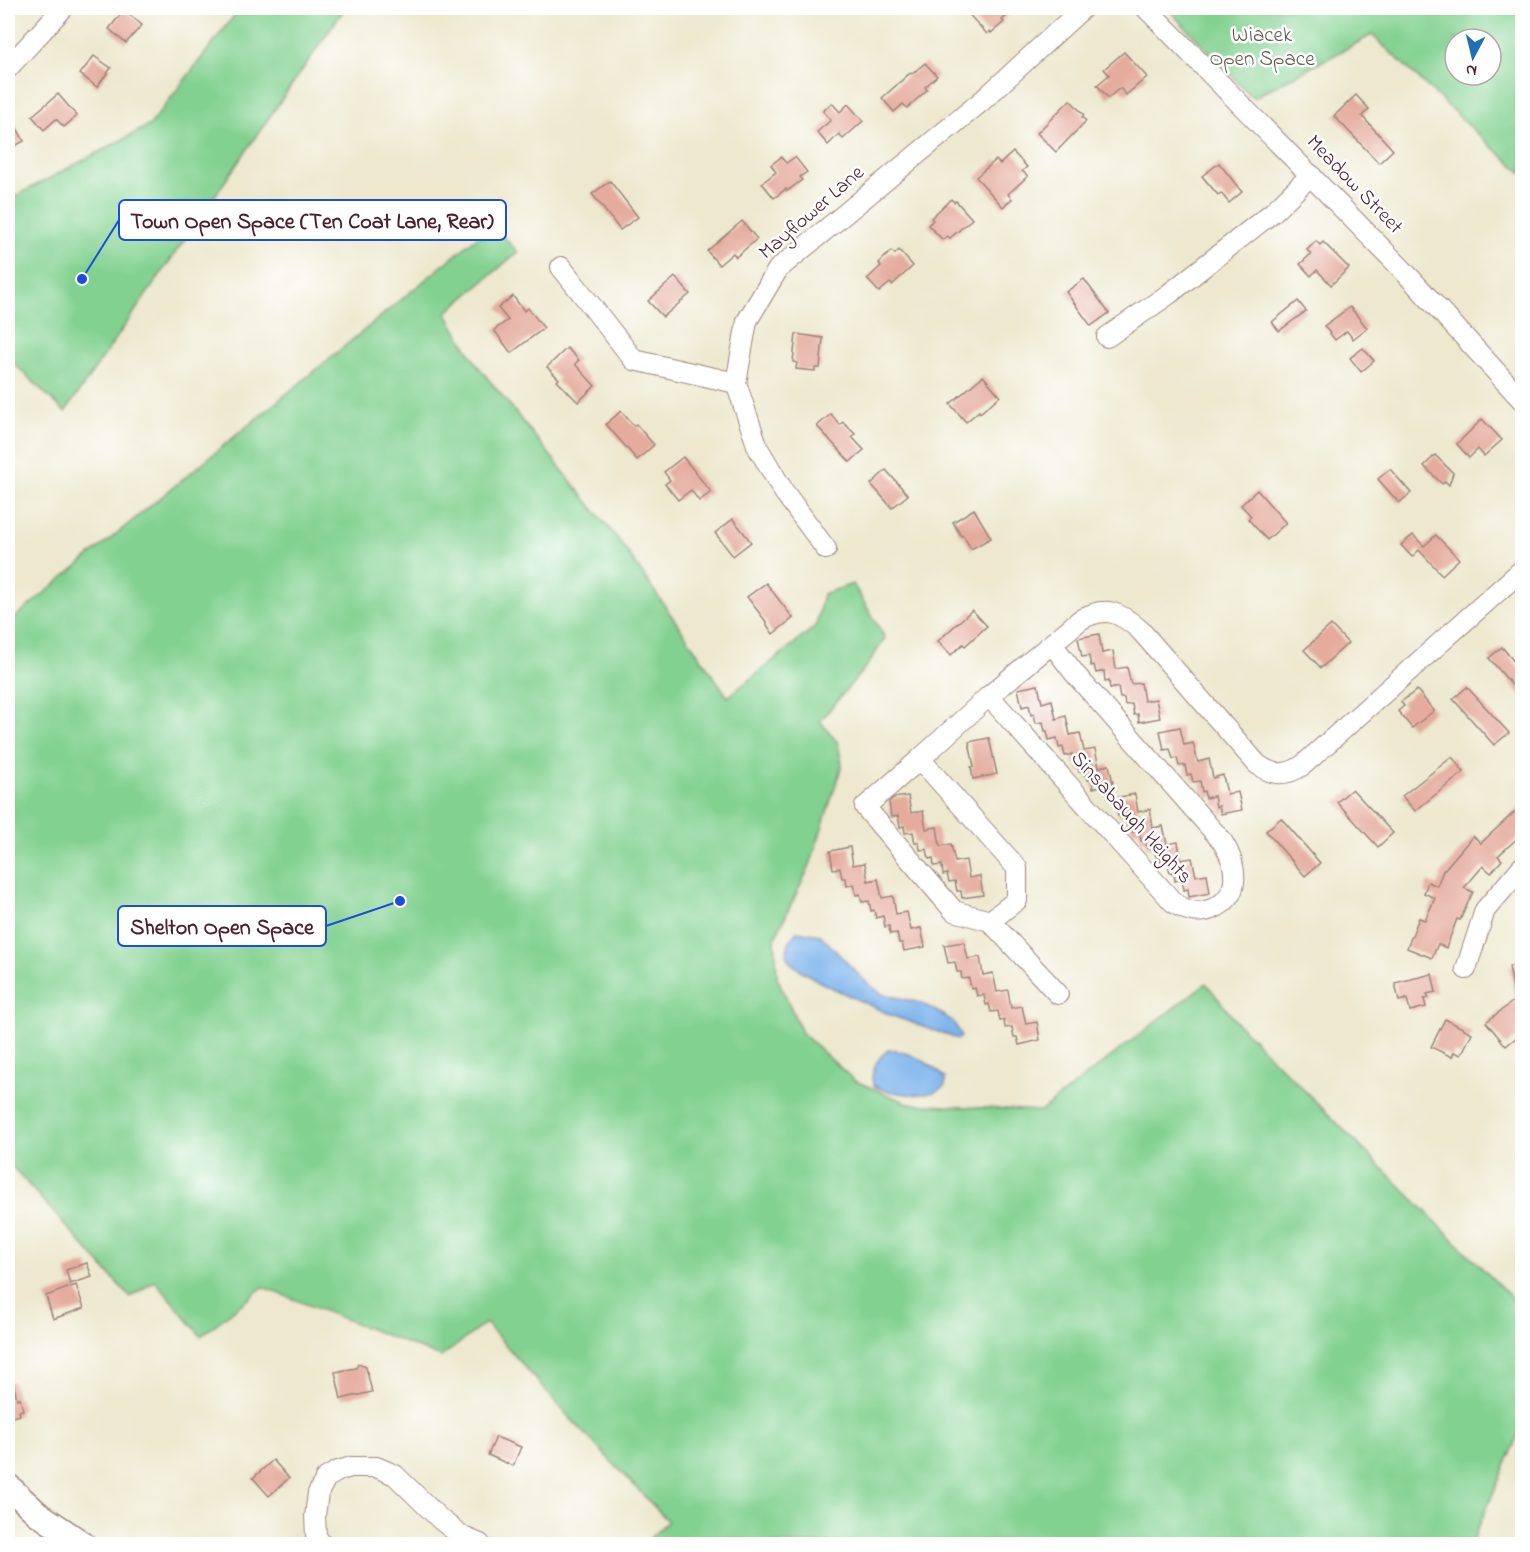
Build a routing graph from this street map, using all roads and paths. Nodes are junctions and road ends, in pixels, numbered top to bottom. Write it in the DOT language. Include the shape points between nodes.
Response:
graph roads {
  1 [pos="63,8"];
  2 [pos="1083,8"];
  3 [pos="1146,8"];
  4 [pos="8,68"];
  5 [pos="1311,175"];
  6 [pos="561,267"];
  7 [pos="1107,337"];
  8 [pos="736,383"];
  9 [pos="1522,400"];
  10 [pos="826,549"];
  11 [pos="1522,570"];
  12 [pos="1052,644"];
  13 [pos="989,696"];
  14 [pos="920,759"];
  15 [pos="1522,867"];
  16 [pos="990,921"];
  17 [pos="1466,969"];
  18 [pos="1058,994"];
  19 [pos="8,1486"];
  20 [pos="472,1541"];
  21 [pos="83,1545"];
  22 [pos="321,1545"];
  1 -- 4 [label="street"];
  2 -- 8 [label="street, Mayflower Lane" via="983,100 778,269 747,321"];
  3 -- 5 [label="street, Meadow Street"];
  5 -- 7 [label="street" via="1273,212"];
  5 -- 9 [label="street, Meadow Street"];
  6 -- 8 [label="street" via="634,360"];
  8 -- 10 [label="street, Mayflower Lane" via="758,447 784,492"];
  11 -- 12 [label="street" via="1303,765 1284,774 1257,764 1140,630 1124,617 1107,611 1090,614"];
  12 -- 13 [label="street"];
  12 -- 13 [label="street, Sinsabaugh Heights" via="1222,842 1232,860 1234,878 1225,902 1197,912 1184,910 1173,902"];
  13 -- 14 [label="street"];
  14 -- 16 [label="street" via="1017,868 1017,900"];
  14 -- 16 [label="street" via="866,807 954,911"];
  15 -- 17 [label="street" via="1485,910"];
  16 -- 18 [label="street"];
  19 -- 21 [label="main road"];
  20 -- 22 [label="street" via="441,1521 395,1475 376,1467 351,1467 326,1478 318,1493 316,1536"];
}
